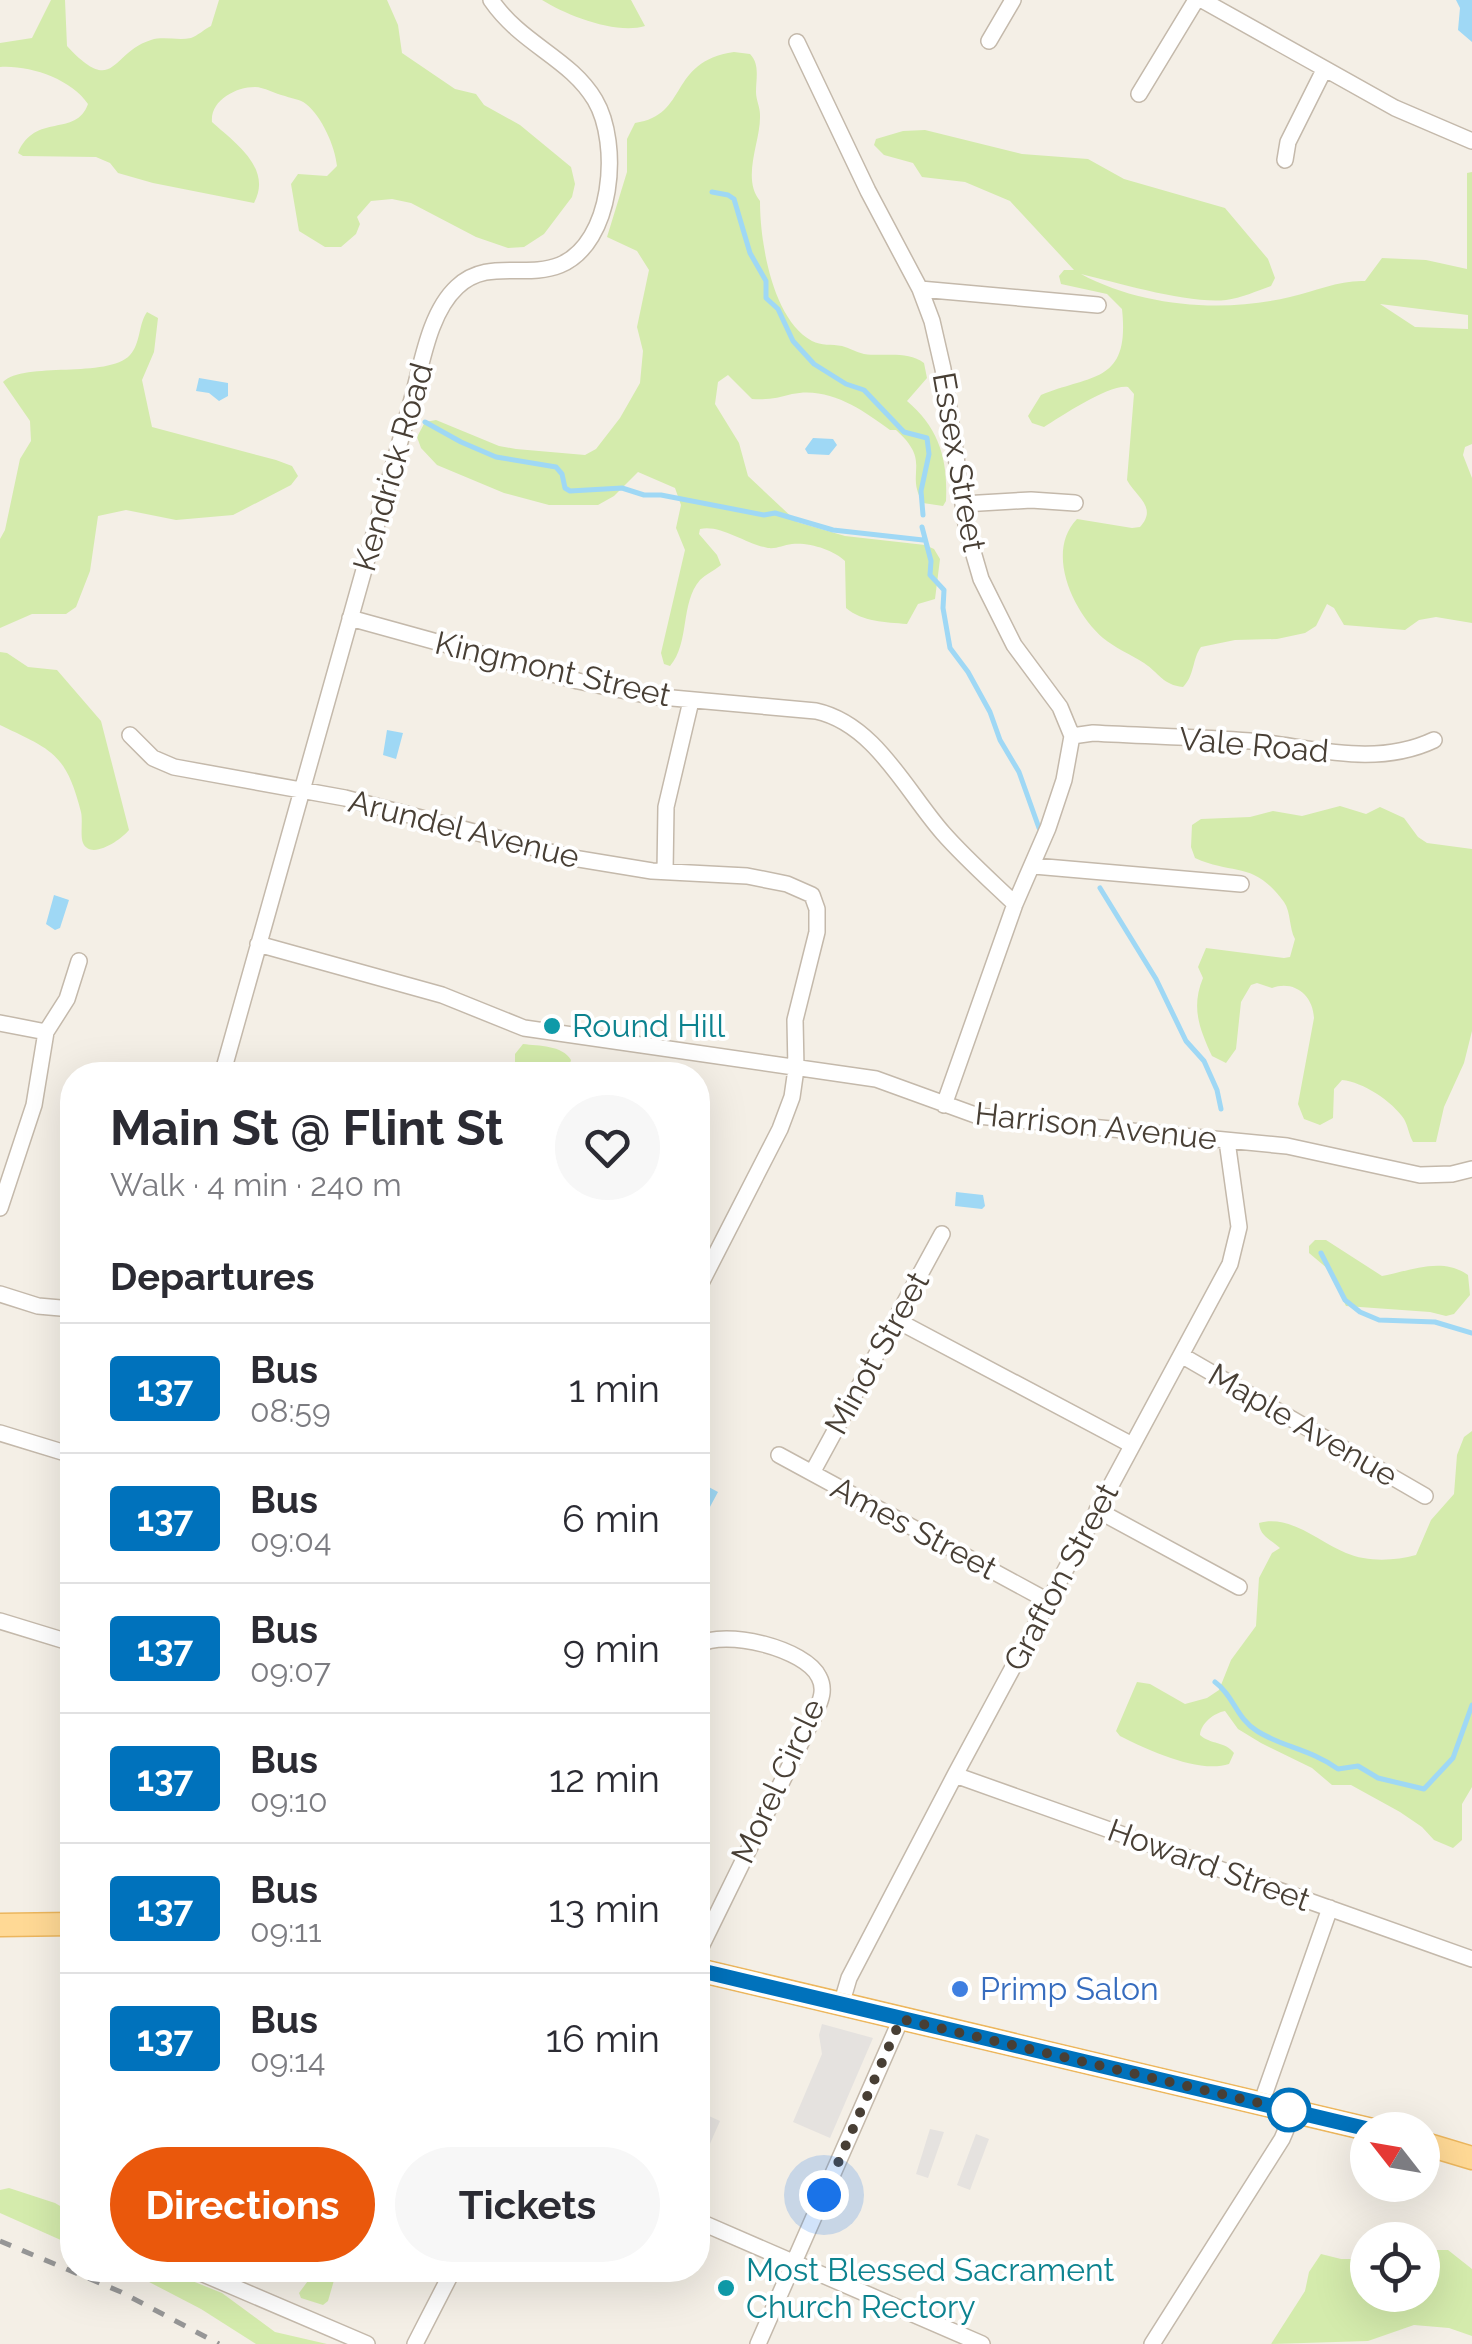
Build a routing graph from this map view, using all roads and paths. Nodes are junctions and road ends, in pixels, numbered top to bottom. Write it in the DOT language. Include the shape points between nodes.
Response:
graph roads {
  1 [pos="491,0"];
  2 [pos="1012,0"];
  3 [pos="1199,0"];
  4 [pos="989,41"];
  5 [pos="797,42"];
  6 [pos="1324,70"];
  7 [pos="1140,94"];
  8 [pos="1472,141"];
  9 [pos="1284,160"];
  10 [pos="920,288"];
  11 [pos="1098,305"];
  12 [pos="1074,503"];
  13 [pos="963,504"];
  14 [pos="350,618"];
  15 [pos="691,701"];
  16 [pos="130,736"];
  17 [pos="1072,736"];
  18 [pos="1434,740"];
  19 [pos="302,789"];
  20 [pos="1034,866"];
  21 [pos="665,872"];
  22 [pos="1242,884"];
  23 [pos="1015,904"];
  24 [pos="258,944"];
  25 [pos="79,960"];
  26 [pos="0,1023"];
  27 [pos="46,1032"];
  28 [pos="226,1062"];
  29 [pos="796,1069"];
  30 [pos="944,1105"];
  31 [pos="1227,1141"];
  32 [pos="1472,1169"];
  33 [pos="0,1208"];
  34 [pos="942,1234"];
  35 [pos="710,1265"];
  36 [pos="0,1294"];
  37 [pos="60,1308"];
  38 [pos="896,1320"];
  39 [pos="1181,1354"];
  40 [pos="0,1433"];
  41 [pos="1132,1446"];
  42 [pos="60,1451"];
  43 [pos="779,1455"];
  44 [pos="812,1473"];
  45 [pos="1425,1496"];
  46 [pos="1098,1510"];
  47 [pos="1239,1588"];
  48 [pos="1048,1601"];
  49 [pos="0,1621"];
  50 [pos="60,1640"];
  51 [pos="710,1641"];
  52 [pos="955,1774"];
  53 [pos="1330,1908"];
  54 [pos="60,1924"];
  55 [pos="0,1926"];
  56 [pos="710,1928"];
  57 [pos="1468,1958"];
  58 [pos="710,1973"];
  59 [pos="840,2005"];
  60 [pos="901,2019"];
  61 [pos="1260,2104"];
  62 [pos="1294,2111"];
  63 [pos="1350,2125"];
  64 [pos="1440,2148"];
  65 [pos="1472,2158"];
  66 [pos="710,2226"];
  67 [pos="794,2262"];
  68 [pos="222,2282"];
  69 [pos="447,2282"];
  70 [pos="367,2344"];
  71 [pos="415,2344"];
  72 [pos="758,2344"];
  73 [pos="982,2344"];
  74 [pos="1152,2344"];
  1 -- 14 [label="street, Kendrick Road" via="516,31 580,79 598,104 609,146 605,200 594,232 568,261 538,270 484,272 446,299"];
  2 -- 4 [label="street"];
  3 -- 6 [label="street"];
  3 -- 7 [label="street"];
  5 -- 10 [label="street, Essex Street"];
  6 -- 8 [label="street"];
  6 -- 9 [label="street"];
  10 -- 11 [label="street"];
  10 -- 13 [label="street, Essex Street" via="943,369"];
  12 -- 13 [label="street"];
  13 -- 17 [label="street, Essex Street" via="970,547 993,606"];
  14 -- 15 [label="street, Kingmont Street" via="578,681"];
  14 -- 19 [label="street, Kendrick Road"];
  15 -- 21 [label="street" via="666,808"];
  15 -- 23 [label="street, Kingmont Street" via="822,713 844,721"];
  16 -- 19 [label="street, Arundel Avenue" via="174,767"];
  17 -- 18 [label="street, Vale Road" via="1245,741 1380,754 1412,751"];
  17 -- 20 [label="street"];
  19 -- 21 [label="street, Arundel Avenue" via="550,853"];
  19 -- 24 [label="street, Kendrick Road"];
  20 -- 22 [label="street"];
  20 -- 23 [label="street"];
  21 -- 29 [label="street, Arundel Avenue" via="747,876 787,884 816,900 818,920 795,1020"];
  23 -- 30 [label="street"];
  24 -- 28 [label="street, Kendrick Road"];
  24 -- 29 [label="street, Harrison Avenue" via="442,995 534,1030"];
  25 -- 27 [label="street" via="67,1000"];
  26 -- 27 [label="street"];
  27 -- 33 [label="street" via="34,1105"];
  29 -- 30 [label="street, Harrison Avenue" via="886,1081"];
  29 -- 35 [label="street" via="780,1129"];
  30 -- 31 [label="street, Harrison Avenue" via="1004,1120"];
  31 -- 32 [label="street, Harrison Avenue" via="1287,1146 1420,1175"];
  31 -- 39 [label="street, Grafton Street" via="1237,1243"];
  34 -- 38 [label="street, Minot Street"];
  36 -- 37 [label="street"];
  38 -- 41 [label="street"];
  38 -- 44 [label="street, Minot Street"];
  39 -- 41 [label="street, Grafton Street"];
  39 -- 45 [label="street, Maple Avenue"];
  40 -- 42 [label="street"];
  41 -- 46 [label="street, Grafton Street"];
  43 -- 44 [label="street, Ames Street"];
  44 -- 48 [label="street, Ames Street"];
  46 -- 47 [label="street"];
  46 -- 48 [label="street, Grafton Street"];
  48 -- 52 [label="street, Grafton Street"];
  49 -- 50 [label="street"];
  51 -- 56 [label="street, Morel Circle" via="756,1641 808,1664 822,1691"];
  52 -- 53 [label="street, Howard Street"];
  52 -- 59 [label="street, Grafton Street"];
  53 -- 57 [label="street, Howard Street"];
  53 -- 61 [label="street"];
  54 -- 55 [label="main road"];
  58 -- 59 [label="main road"];
  59 -- 60 [label="main road"];
  60 -- 61 [label="main road"];
  60 -- 67 [label="street"];
  61 -- 62 [label="main road"];
  62 -- 63 [label="main road"];
  62 -- 74 [label="street"];
  64 -- 65 [label="main road"];
  66 -- 67 [label="street"];
  67 -- 72 [label="street"];
  67 -- 73 [label="street"];
  68 -- 70 [label="street"];
  69 -- 71 [label="street"];
}
